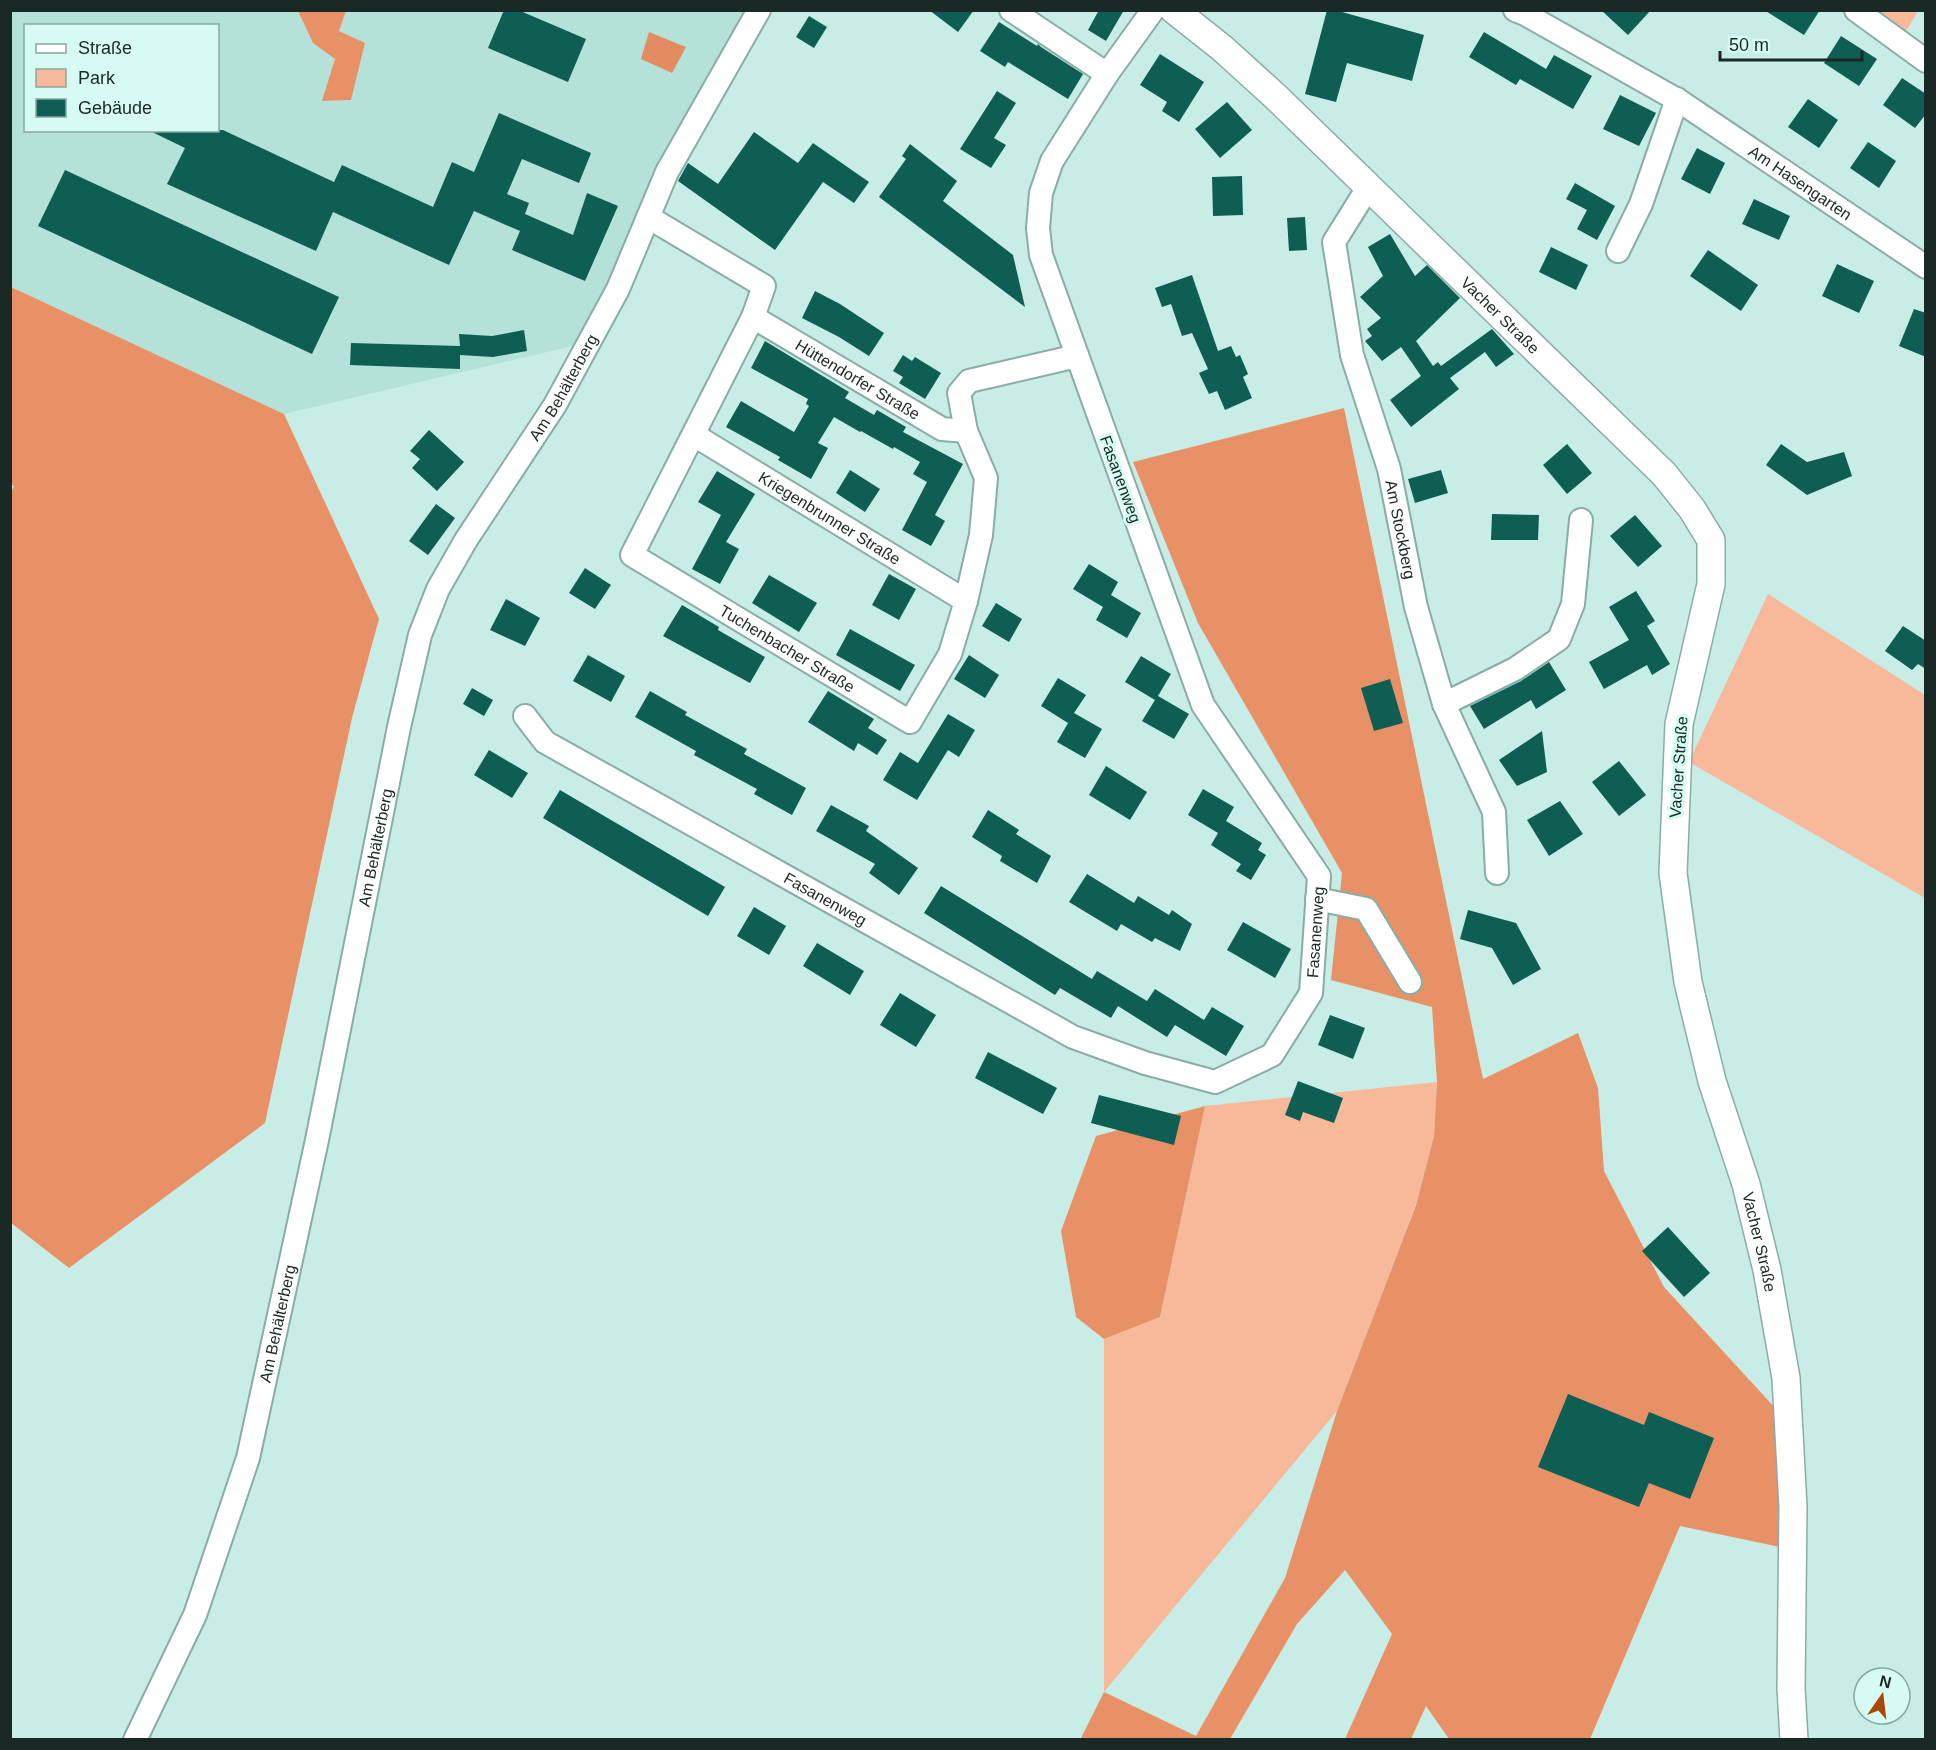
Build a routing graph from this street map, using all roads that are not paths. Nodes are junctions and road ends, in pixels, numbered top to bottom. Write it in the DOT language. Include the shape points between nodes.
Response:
graph roads {
  1 [pos="759,10"];
  2 [pos="1011,10"];
  3 [pos="1153,10"];
  4 [pos="1174,10"];
  5 [pos="1856,10"];
  6 [pos="1523,12"];
  7 [pos="1926,61"];
  8 [pos="1107,74"];
  9 [pos="1677,99"];
  10 [pos="1369,186"];
  11 [pos="648,218"];
  12 [pos="1618,251"];
  13 [pos="1926,267"];
  14 [pos="753,317"];
  15 [pos="1077,356"];
  16 [pos="966,431"];
  17 [pos="694,435"];
  18 [pos="1581,520"];
  19 [pos="966,601"];
  20 [pos="1444,704"];
  21 [pos="525,716"];
  22 [pos="1497,873"];
  23 [pos="1317,899"];
  24 [pos="1410,982"];
  25 [pos="135,1740"];
  26 [pos="1794,1740"];
  1 -- 11 [label="street, Am Behälterberg" via="666,172"];
  2 -- 8 [label="street"];
  3 -- 8 [label="street, Fasanenweg"];
  4 -- 10 [label="main road, Vacher Straße" via="1222,48"];
  5 -- 7 [label="street"];
  6 -- 9 [label="street, Am Hasengarten"];
  8 -- 15 [label="street, Fasanenweg" via="1052,162 1041,194 1041,255"];
  9 -- 12 [label="street" via="1641,204"];
  9 -- 13 [label="street, Am Hasengarten"];
  10 -- 20 [label="street, Am Stockberg" via="1334,242 1352,355 1389,469 1416,607"];
  10 -- 26 [label="main road, Vacher Straße" via="1664,474 1711,540 1711,584 1679,724 1673,873 1688,982 1712,1081 1746,1184 1767,1270 1786,1378 1793,1507"];
  11 -- 14 [label="street, Tuchenbacher Straße" via="765,286"];
  11 -- 25 [label="street, Am Behälterberg" via="618,289 555,405 466,540 438,589 420,635 248,1458 195,1615"];
  14 -- 16 [label="street, Hüttendorfer Straße" via="942,429"];
  14 -- 17 [label="street, Tuchenbacher Straße"];
  15 -- 16 [label="street, Tuchenbacher Straße" via="969,381 959,393"];
  15 -- 23 [label="street, Fasanenweg" via="1203,705 1319,876"];
  16 -- 19 [label="street, Tuchenbacher Straße" via="986,478 981,535"];
  17 -- 19 [label="street, Kriegenbrunner Straße"];
  17 -- 19 [label="street, Tuchenbacher Straße" via="632,555 910,722 950,654"];
  18 -- 20 [label="street" via="1573,604 1558,639 1515,669"];
  20 -- 22 [label="street, Am Stockberg" via="1494,812"];
  21 -- 23 [label="street, Fasanenweg" via="545,742 1073,1038 1215,1082 1272,1055 1311,993"];
  23 -- 24 [label="street" via="1366,909"];
}
